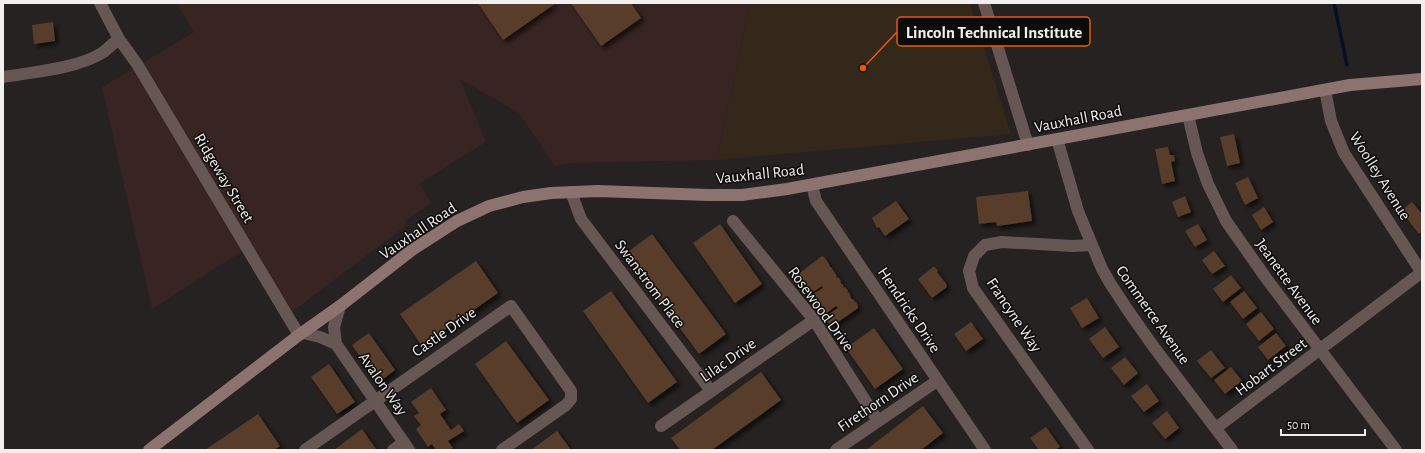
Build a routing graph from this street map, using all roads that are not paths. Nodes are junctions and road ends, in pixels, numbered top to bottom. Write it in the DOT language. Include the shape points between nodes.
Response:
graph roads {
  1 [pos="100,3"];
  2 [pos="984,3"];
  3 [pos="119,39"];
  4 [pos="3,77"];
  5 [pos="1422,80"];
  6 [pos="1324,90"];
  7 [pos="1188,115"];
  8 [pos="1057,139"];
  9 [pos="1028,145"];
  10 [pos="812,185"];
  11 [pos="571,192"];
  12 [pos="733,221"];
  13 [pos="1092,245"];
  14 [pos="1422,272"];
  15 [pos="340,306"];
  16 [pos="814,320"];
  17 [pos="301,334"];
  18 [pos="336,344"];
  19 [pos="1320,350"];
  20 [pos="937,381"];
  21 [pos="711,391"];
  22 [pos="374,400"];
  23 [pos="878,421"];
  24 [pos="661,426"];
  25 [pos="1216,428"];
  26 [pos="407,446"];
  27 [pos="149,450"];
  28 [pos="305,450"];
  29 [pos="393,450"];
  30 [pos="502,450"];
  31 [pos="836,450"];
  32 [pos="985,450"];
  33 [pos="1088,450"];
  34 [pos="1232,450"];
  35 [pos="1396,450"];
  1 -- 3 [label="street, Ridgeway Street"];
  2 -- 9 [label="street"];
  3 -- 4 [label="street" via="102,53 86,60 60,68"];
  3 -- 17 [label="street, Ridgeway Street" via="137,64"];
  5 -- 6 [label="street, Vauxhall Road"];
  6 -- 7 [label="street, Vauxhall Road"];
  6 -- 14 [label="street, Woolley Avenue" via="1331,121 1344,153"];
  7 -- 8 [label="street, Vauxhall Road"];
  7 -- 19 [label="street, Jeanette Avenue" via="1208,184 1226,221"];
  8 -- 9 [label="street, Vauxhall Road"];
  8 -- 13 [label="street, Commerce Avenue" via="1078,211"];
  9 -- 10 [label="street, Vauxhall Road"];
  10 -- 11 [label="street, Vauxhall Road" via="742,195 598,190"];
  10 -- 20 [label="street, Hendricks Drive" via="816,202"];
  11 -- 15 [label="street, Vauxhall Road" via="523,197 489,206 457,221 412,250"];
  11 -- 21 [label="street, Swanstrom Place" via="581,219"];
  12 -- 16 [label="street, Rosewood Drive"];
  13 -- 25 [label="street, Commerce Avenue" via="1102,269 1127,309"];
  13 -- 33 [label="street, Francyne Way" via="1002,242 985,245 974,256 969,271 974,288"];
  14 -- 19 [label="street, Hobart Street"];
  15 -- 17 [label="street, Vauxhall Road"];
  15 -- 18 [label="street" via="334,327"];
  16 -- 21 [label="street, Lilac Drive"];
  16 -- 23 [label="street, Rosewood Drive"];
  17 -- 18 [label="street" via="320,337"];
  17 -- 27 [label="street, Vauxhall Road"];
  18 -- 22 [label="street, Avalon Way"];
  19 -- 25 [label="street, Hobart Street"];
  19 -- 35 [label="street, Jeanette Avenue"];
  20 -- 23 [label="street, Firethorn Drive"];
  20 -- 32 [label="street, Hendricks Drive"];
  21 -- 24 [label="street, Lilac Drive"];
  22 -- 26 [label="street, Avalon Way"];
  22 -- 28 [label="street, Castle Drive"];
  22 -- 30 [label="street, Castle Drive" via="511,306 571,391 571,399"];
  23 -- 31 [label="street, Firethorn Drive"];
  25 -- 34 [label="street, Commerce Avenue"];
  26 -- 29 [label="street, Avalon Way"];
}
